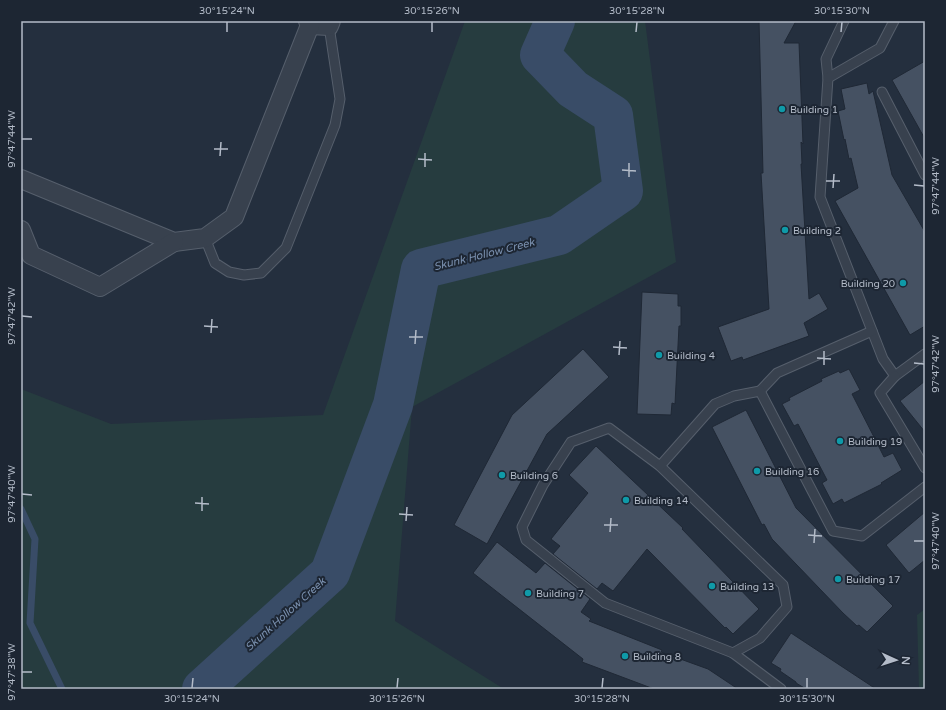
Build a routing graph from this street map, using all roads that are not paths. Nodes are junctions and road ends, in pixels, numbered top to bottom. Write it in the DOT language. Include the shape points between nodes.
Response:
graph roads {
  1 [pos="844,21"];
  2 [pos="883,21"];
  3 [pos="309,23"];
  4 [pos="330,23"];
  5 [pos="893,23"];
  6 [pos="828,78"];
  7 [pos="882,92"];
  8 [pos="925,175"];
  9 [pos="21,179"];
  10 [pos="21,230"];
  11 [pos="205,238"];
  12 [pos="174,242"];
  13 [pos="872,331"];
  14 [pos="925,354"];
  15 [pos="895,376"];
  16 [pos="760,391"];
  17 [pos="660,466"];
  18 [pos="925,468"];
  19 [pos="925,487"];
  20 [pos="733,653"];
  21 [pos="781,689"];
  1 -- 6 [label="lane" via="826,59"];
  2 -- 5 [label="lane"];
  3 -- 4 [label="street"];
  3 -- 11 [label="street" via="234,217"];
  4 -- 11 [label="lane" via="340,99 335,125 286,248 261,272 244,275 229,272 215,263"];
  5 -- 6 [label="lane" via="880,48"];
  6 -- 13 [label="lane" via="820,197"];
  7 -- 8 [label="lane"];
  9 -- 12 [label="street"];
  10 -- 12 [label="street" via="30,255 100,287"];
  11 -- 12 [label="street"];
  13 -- 15 [label="lane" via="882,358"];
  13 -- 16 [label="lane" via="777,372"];
  14 -- 15 [label="lane"];
  15 -- 18 [label="lane" via="880,393"];
  16 -- 17 [label="lane" via="734,396 715,404"];
  16 -- 19 [label="lane" via="833,531 862,536"];
  17 -- 20 [label="lane" via="783,585 787,607 760,638"];
  17 -- 20 [label="lane" via="609,428 571,442 543,485 522,527 526,540 605,603"];
  20 -- 21 [label="lane"];
}
